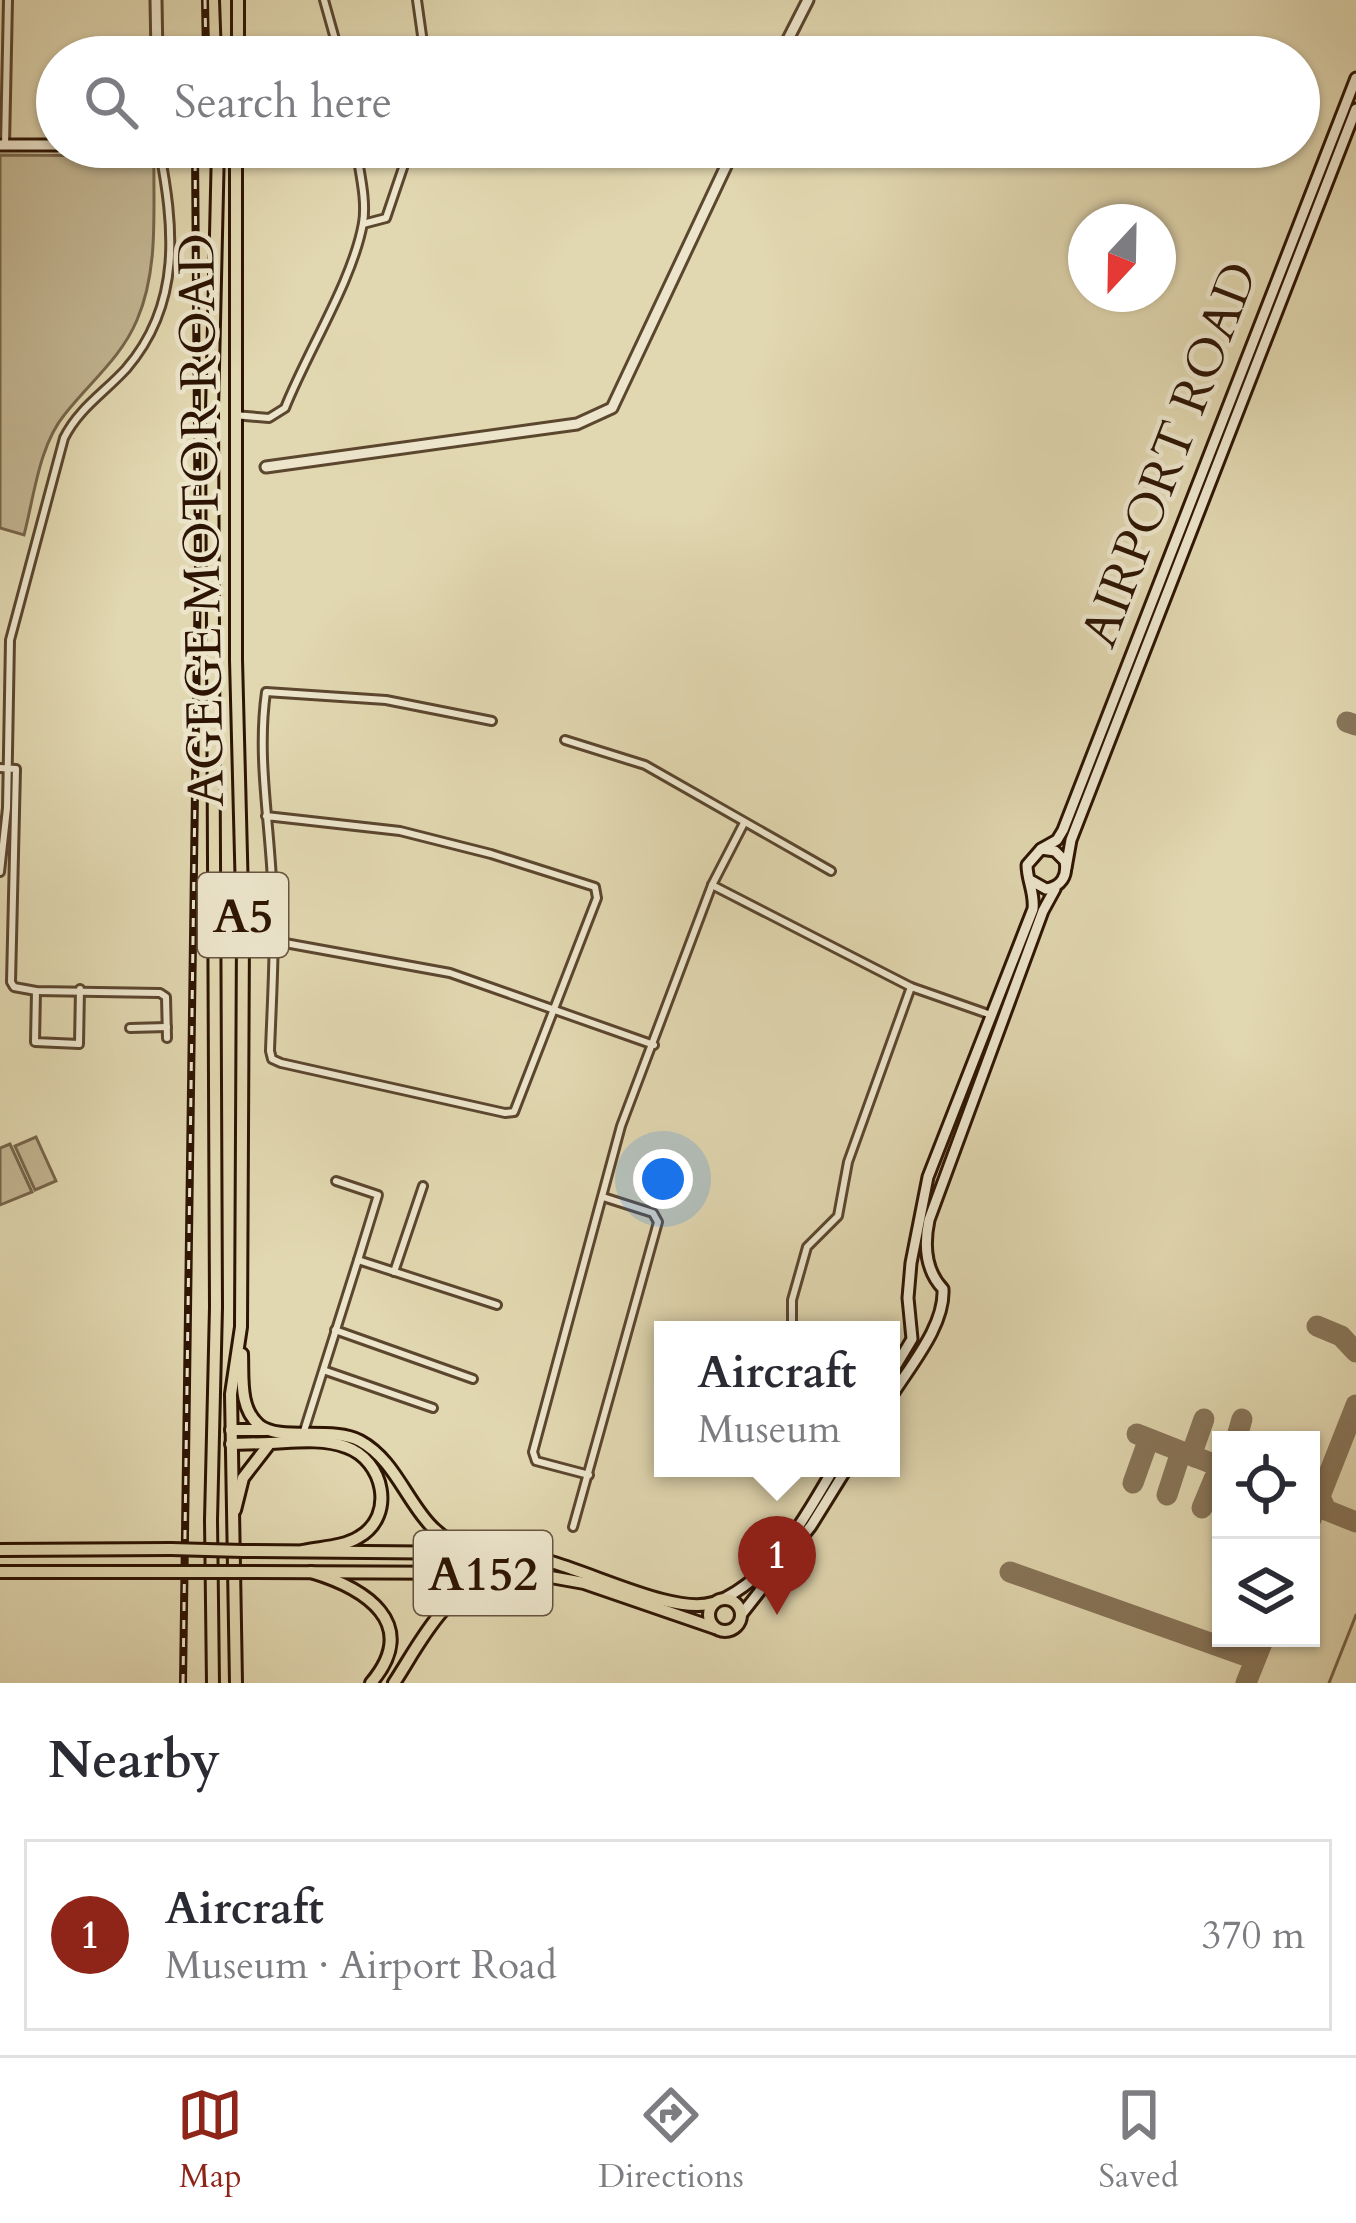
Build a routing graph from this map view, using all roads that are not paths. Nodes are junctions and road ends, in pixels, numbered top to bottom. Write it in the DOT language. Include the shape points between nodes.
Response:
graph roads {
  1 [pos="8,0"];
  2 [pos="157,0"];
  3 [pos="213,0"];
  4 [pos="238,0"];
  5 [pos="324,0"];
  6 [pos="417,0"];
  7 [pos="808,0"];
  8 [pos="158,36"];
  9 [pos="214,36"];
  10 [pos="238,36"];
  11 [pos="334,36"];
  12 [pos="422,36"];
  13 [pos="789,36"];
  14 [pos="1356,77"];
  15 [pos="1356,110"];
  16 [pos="2,145"];
  17 [pos="36,145"];
  18 [pos="163,168"];
  19 [pos="218,168"];
  20 [pos="236,168"];
  21 [pos="359,168"];
  22 [pos="403,168"];
  23 [pos="725,168"];
  24 [pos="363,224"];
  25 [pos="234,416"];
  26 [pos="266,467"];
  27 [pos="0,640"];
  28 [pos="10,640"];
  29 [pos="492,721"];
  30 [pos="216,740"];
  31 [pos="241,740"];
  32 [pos="566,740"];
  33 [pos="4,768"];
  34 [pos="266,817"];
  35 [pos="744,823"];
  36 [pos="1041,850"];
  37 [pos="1066,868"];
  38 [pos="831,871"];
  39 [pos="0,872"];
  40 [pos="1030,880"];
  41 [pos="712,885"];
  42 [pos="1058,885"];
  43 [pos="274,941"];
  44 [pos="911,987"];
  45 [pos="80,989"];
  46 [pos="36,991"];
  47 [pos="554,1010"];
  48 [pos="991,1015"];
  49 [pos="167,1027"];
  50 [pos="130,1028"];
  51 [pos="167,1038"];
  52 [pos="654,1045"];
  53 [pos="335,1181"];
  54 [pos="423,1186"];
  55 [pos="602,1197"];
  56 [pos="358,1260"];
  57 [pos="394,1272"];
  58 [pos="911,1282"];
  59 [pos="936,1282"];
  60 [pos="496,1305"];
  61 [pos="911,1314"];
  62 [pos="939,1315"];
  63 [pos="791,1321"];
  64 [pos="241,1327"];
  65 [pos="334,1330"];
  66 [pos="900,1359"];
  67 [pos="326,1371"];
  68 [pos="473,1379"];
  69 [pos="900,1381"];
  70 [pos="433,1408"];
  71 [pos="231,1430"];
  72 [pos="304,1431"];
  73 [pos="270,1436"];
  74 [pos="231,1444"];
  75 [pos="589,1475"];
  76 [pos="828,1477"];
  77 [pos="842,1477"];
  78 [pos="231,1524"];
  79 [pos="573,1527"];
  80 [pos="0,1550"];
  81 [pos="303,1551"];
  82 [pos="520,1554"];
  83 [pos="0,1572"];
  84 [pos="311,1572"];
  85 [pos="542,1575"];
  86 [pos="719,1601"];
  87 [pos="741,1615"];
  88 [pos="715,1628"];
  89 [pos="213,1683"];
  90 [pos="240,1683"];
  91 [pos="371,1683"];
  92 [pos="394,1683"];
  1 -- 16 [label="street"];
  2 -- 8 [label="main road"];
  3 -- 9 [label="main road"];
  4 -- 10 [label="main road"];
  5 -- 11 [label="street"];
  6 -- 12 [label="street"];
  7 -- 13 [label="main road"];
  14 -- 36 [label="main road, AIRPORT ROAD" via="1063,830"];
  15 -- 37 [label="main road, AIRPORT ROAD"];
  16 -- 17 [label="main road"];
  18 -- 28 [label="street" via="172,216 167,294 135,358 64,438"];
  19 -- 30 [label="main road, AGEGE MOTOR ROAD / A5"];
  20 -- 25 [label="main road, AGEGE MOTOR ROAD / A5"];
  21 -- 24 [label="street"];
  22 -- 24 [label="street" via="386,218"];
  23 -- 26 [label="main road" via="612,408 577,424"];
  24 -- 25 [label="street" via="285,408 269,418"];
  25 -- 31 [label="main road, AGEGE MOTOR ROAD / A5"];
  27 -- 28 [label="street"];
  28 -- 33 [label="street"];
  29 -- 34 [label="street" via="386,700 266,692"];
  30 -- 31 [label="main road"];
  30 -- 89 [label="main road, AGEGE MOTOR ROAD / A5"];
  31 -- 64 [label="main road, AGEGE MOTOR ROAD / A5"];
  32 -- 35 [label="street" via="645,765"];
  33 -- 39 [label="street"];
  33 -- 46 [label="street" via="16,769 11,982"];
  34 -- 43 [label="street"];
  34 -- 47 [label="street" via="400,831 595,887"];
  35 -- 38 [label="street"];
  35 -- 41 [label="street"];
  36 -- 37 [label="main road" via="1055,851"];
  36 -- 40 [label="main road" via="1027,865"];
  37 -- 42 [label="main road"];
  40 -- 42 [label="main road" via="1046,889"];
  40 -- 48 [label="main road" via="1033,910"];
  41 -- 44 [label="street"];
  41 -- 52 [label="street"];
  42 -- 59 [label="main road" via="929,1220"];
  43 -- 47 [label="street" via="450,973"];
  43 -- 47 [label="street" via="270,1051 281,1064 514,1112"];
  44 -- 48 [label="street"];
  44 -- 63 [label="street" via="848,1162 838,1216 806,1246"];
  45 -- 46 [label="street"];
  45 -- 46 [label="street" via="79,1044 35,1042"];
  45 -- 49 [label="street" via="160,993"];
  47 -- 52 [label="street"];
  48 -- 58 [label="main road" via="919,1205"];
  49 -- 50 [label="street"];
  49 -- 51 [label="street"];
  52 -- 55 [label="street"];
  53 -- 56 [label="street" via="378,1195"];
  54 -- 57 [label="street"];
  55 -- 75 [label="street" via="653,1213 658,1222"];
  55 -- 75 [label="street" via="533,1457"];
  56 -- 57 [label="street"];
  56 -- 65 [label="street"];
  57 -- 60 [label="street"];
  58 -- 59 [label="main road"];
  58 -- 61 [label="main road"];
  59 -- 62 [label="main road" via="943,1288"];
  61 -- 62 [label="main road" via="926,1321"];
  61 -- 66 [label="main road" via="912,1339"];
  62 -- 69 [label="main road"];
  64 -- 71 [label="main road, AGEGE MOTOR ROAD / A5"];
  64 -- 73 [label="main road" via="245,1404"];
  65 -- 67 [label="street"];
  65 -- 68 [label="street"];
  67 -- 70 [label="street"];
  67 -- 72 [label="street"];
  71 -- 73 [label="main road"];
  71 -- 74 [label="main road, AGEGE MOTOR ROAD / A5"];
  72 -- 73 [label="main road"];
  72 -- 82 [label="main road" via="358,1440 447,1538"];
  73 -- 74 [label="main road"];
  73 -- 78 [label="main road" via="243,1478"];
  73 -- 81 [label="main road" via="348,1447 380,1480 383,1503 361,1537"];
  74 -- 78 [label="main road, AGEGE MOTOR ROAD / A5"];
  75 -- 79 [label="street"];
  76 -- 86 [label="main road" via="781,1551"];
  77 -- 87 [label="main road"];
  78 -- 90 [label="main road, AGEGE MOTOR ROAD / A5"];
  80 -- 81 [label="main road, A152, bridge"];
  81 -- 82 [label="main road, A152"];
  82 -- 86 [label="main road, A152" via="686,1607"];
  83 -- 84 [label="main road, A152, bridge"];
  84 -- 85 [label="main road, A152"];
  84 -- 91 [label="main road" via="349,1584 383,1615 388,1654"];
  85 -- 88 [label="main road, A152"];
  85 -- 92 [label="main road" via="496,1576 465,1590"];
  86 -- 87 [label="main road" via="738,1604"];
  86 -- 88 [label="main road" via="708,1616"];
  87 -- 88 [label="main road" via="733,1629"];
}
